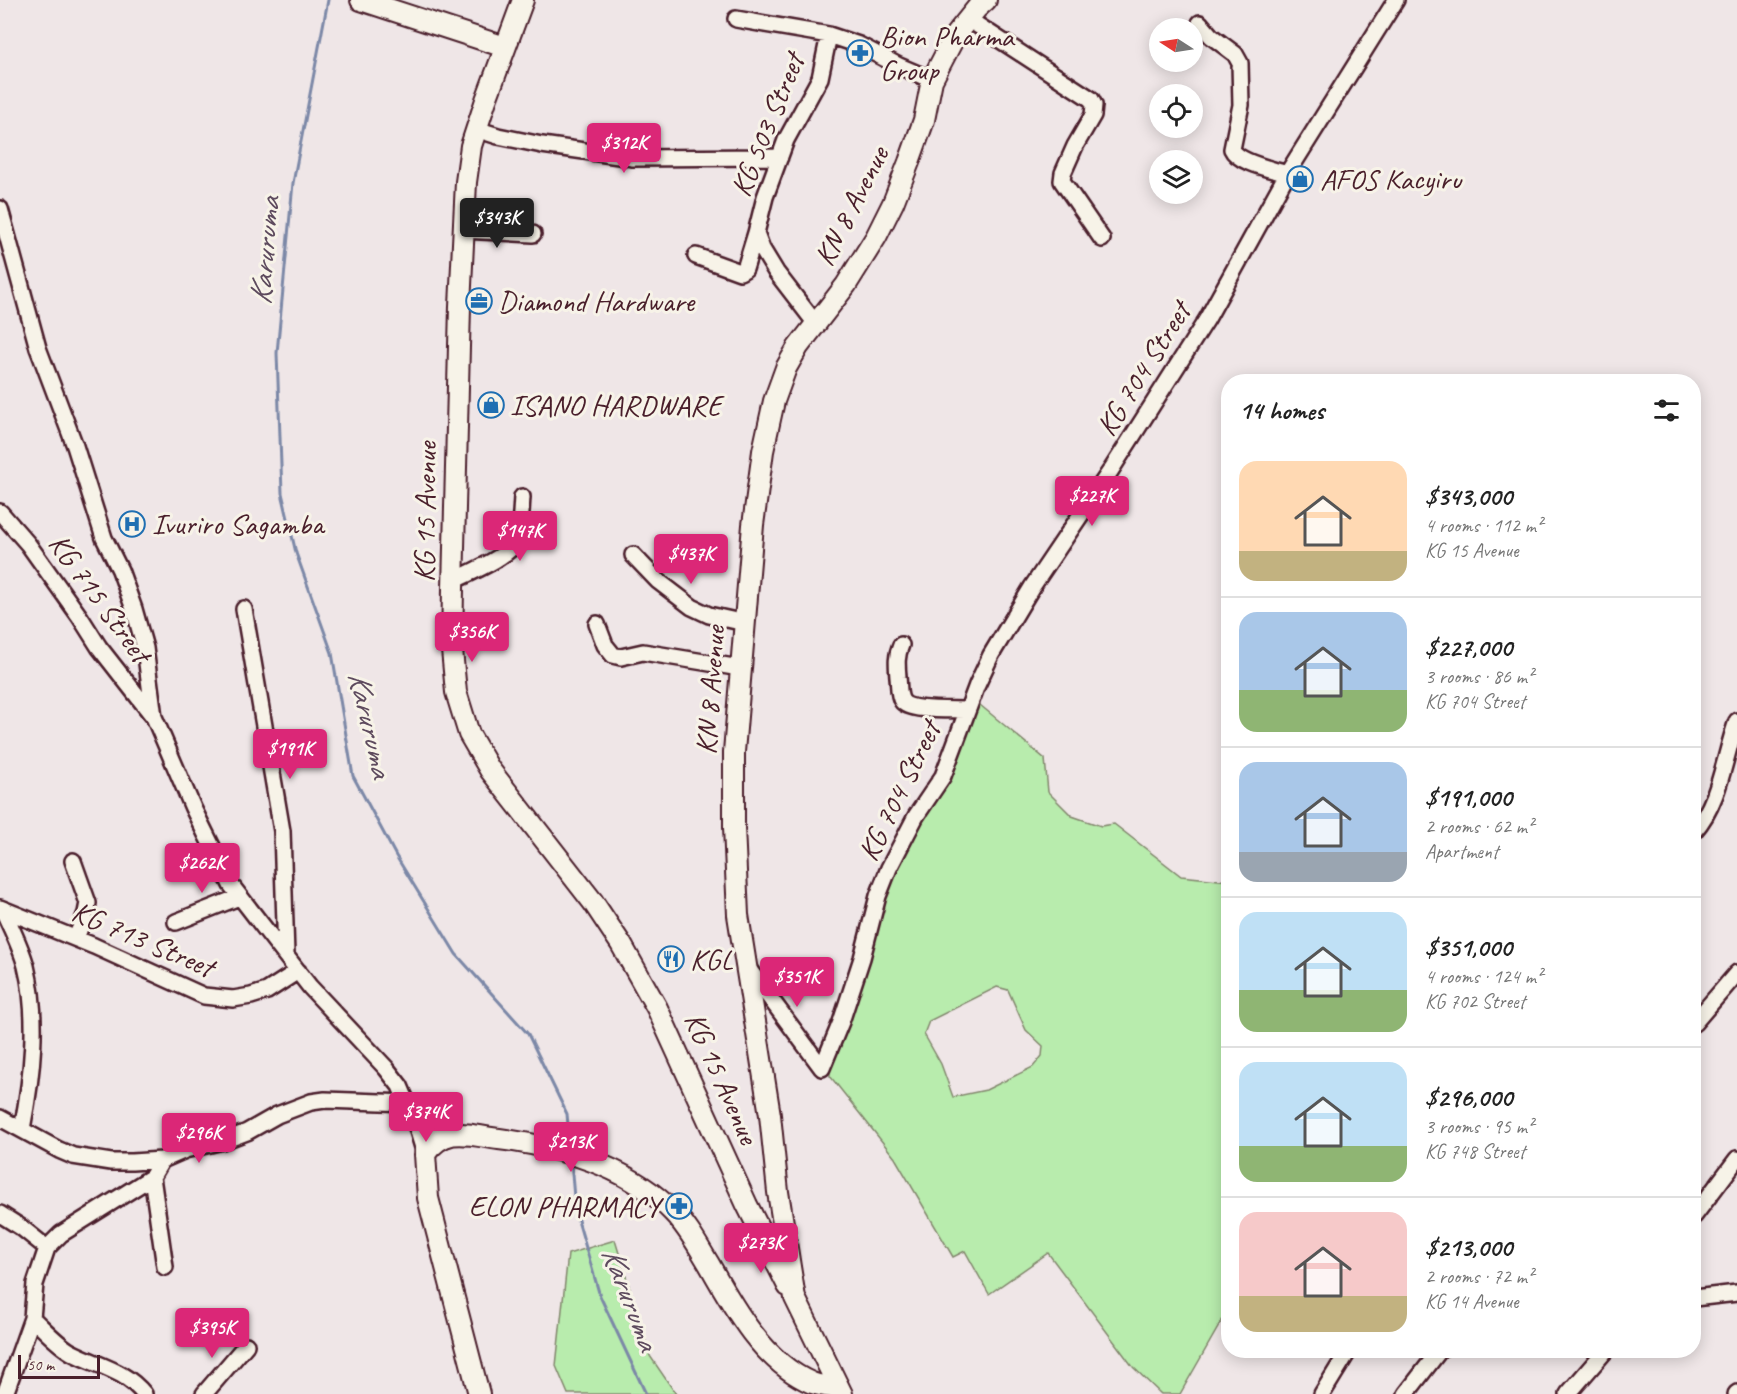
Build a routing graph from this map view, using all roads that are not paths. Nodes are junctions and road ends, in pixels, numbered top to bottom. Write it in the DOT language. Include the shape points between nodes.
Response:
graph roads {
  1 [pos="361,0"];
  2 [pos="523,0"];
  3 [pos="986,0"];
  4 [pos="1396,0"];
  5 [pos="736,19"];
  6 [pos="968,20"];
  7 [pos="1203,27"];
  8 [pos="829,35"];
  9 [pos="504,47"];
  10 [pos="932,80"];
  11 [pos="476,129"];
  12 [pos="780,157"];
  13 [pos="1287,174"];
  14 [pos="0,209"];
  15 [pos="463,230"];
  16 [pos="756,233"];
  17 [pos="533,234"];
  18 [pos="1102,239"];
  19 [pos="696,256"];
  20 [pos="816,324"];
  21 [pos="522,497"];
  22 [pos="0,512"];
  23 [pos="633,555"];
  24 [pos="453,581"];
  25 [pos="244,609"];
  26 [pos="745,623"];
  27 [pos="597,624"];
  28 [pos="901,645"];
  29 [pos="740,668"];
  30 [pos="967,710"];
  31 [pos="154,717"];
  32 [pos="1737,723"];
  33 [pos="1701,820"];
  34 [pos="73,861"];
  35 [pos="240,897"];
  36 [pos="2,909"];
  37 [pos="176,922"];
  38 [pos="76,938"];
  39 [pos="286,955"];
  40 [pos="747,967"];
  41 [pos="298,971"];
  42 [pos="1737,973"];
  43 [pos="1701,1015"];
  44 [pos="408,1103"];
  45 [pos="0,1118"];
  46 [pos="416,1121"];
  47 [pos="22,1129"];
  48 [pos="450,1134"];
  49 [pos="425,1154"];
  50 [pos="1737,1159"];
  51 [pos="162,1160"];
  52 [pos="153,1177"];
  53 [pos="778,1192"];
  54 [pos="1701,1207"];
  55 [pos="750,1208"];
  56 [pos="0,1214"];
  57 [pos="783,1218"];
  58 [pos="760,1232"];
  59 [pos="786,1238"];
  60 [pos="47,1248"];
  61 [pos="165,1267"];
  62 [pos="1737,1293"];
  63 [pos="1701,1297"];
  64 [pos="795,1298"];
  65 [pos="32,1318"];
  66 [pos="246,1345"];
  67 [pos="1344,1358"];
  68 [pos="1434,1358"];
  69 [pos="1599,1358"];
  70 [pos="840,1391"];
  71 [pos="5,1394"];
  72 [pos="144,1394"];
  73 [pos="204,1394"];
  74 [pos="479,1394"];
  75 [pos="1322,1394"];
  76 [pos="1407,1394"];
  77 [pos="1568,1394"];
  1 -- 9 [label="main road"];
  2 -- 9 [label="main road, KG 15 Avenue"];
  3 -- 6 [label="main road, KN 8 Avenue"];
  4 -- 13 [label="street, KG 704 Street"];
  5 -- 8 [label="street"];
  6 -- 10 [label="main road, KN 8 Avenue" via="956,34"];
  6 -- 18 [label="street" via="1091,99 1093,115 1075,146 1062,182"];
  7 -- 13 [label="street" via="1240,63 1241,105 1234,155"];
  8 -- 10 [label="street"];
  8 -- 12 [label="street, KG 503 Street" via="820,78 789,132"];
  9 -- 11 [label="main road, KG 15 Avenue"];
  10 -- 20 [label="main road, KN 8 Avenue" via="924,120 893,202 846,285"];
  11 -- 12 [label="street" via="542,146 633,158"];
  11 -- 15 [label="main road, KG 15 Avenue" via="465,182"];
  12 -- 16 [label="street, KG 503 Street"];
  13 -- 30 [label="street, KG 704 Street" via="1207,319 991,654"];
  14 -- 31 [label="street" via="38,348 75,446 94,511 134,609 145,648"];
  15 -- 17 [label="street"];
  15 -- 24 [label="main road, KG 15 Avenue"];
  16 -- 19 [label="street" via="745,269 740,272"];
  16 -- 20 [label="street, KG 503 Street" via="776,272"];
  20 -- 26 [label="main road, KN 8 Avenue" via="786,368 774,401 753,525"];
  21 -- 24 [label="street" via="514,546"];
  22 -- 31 [label="street, KG 715 Street" via="28,544 99,647"];
  23 -- 26 [label="street" via="692,607"];
  24 -- 55 [label="main road, KG 15 Avenue" via="456,692 469,734 490,770 567,867 621,944 657,1008"];
  25 -- 39 [label="street" via="282,831"];
  26 -- 29 [label="main road, KN 8 Avenue"];
  27 -- 29 [label="street" via="613,655 643,652"];
  28 -- 30 [label="street" via="896,663 905,704"];
  29 -- 40 [label="main road, KN 8 Avenue" via="734,827 738,915"];
  30 -- 40 [label="street, KG 704 Street" via="943,776 916,816 889,868 841,1022 822,1068"];
  31 -- 35 [label="street" via="193,808"];
  32 -- 33 [label="street" via="1718,784"];
  34 -- 38 [label="street" via="88,903"];
  35 -- 37 [label="street"];
  35 -- 39 [label="street"];
  36 -- 38 [label="street, KG 713 Street"];
  36 -- 47 [label="street" via="24,960 32,998 30,1076"];
  38 -- 41 [label="street, KG 713 Street" via="204,996 220,999 251,996"];
  39 -- 41 [label="street"];
  40 -- 53 [label="main road, KN 8 Avenue"];
  41 -- 44 [label="street" via="386,1068"];
  42 -- 43 [label="street"];
  44 -- 46 [label="street"];
  44 -- 51 [label="street" via="311,1102 247,1132"];
  45 -- 47 [label="street"];
  46 -- 48 [label="street"];
  46 -- 49 [label="street"];
  47 -- 51 [label="street" via="73,1156 111,1162"];
  48 -- 49 [label="main road" via="439,1138"];
  48 -- 70 [label="main road" via="512,1140 587,1158 640,1186 679,1218 765,1349 802,1378"];
  49 -- 74 [label="main road" via="428,1198"];
  50 -- 54 [label="street"];
  51 -- 52 [label="street"];
  52 -- 60 [label="street" via="61,1234"];
  52 -- 61 [label="street"];
  53 -- 55 [label="main road"];
  53 -- 57 [label="main road, KN 8 Avenue"];
  55 -- 57 [label="main road" via="769,1218"];
  55 -- 58 [label="main road, KG 15 Avenue"];
  56 -- 60 [label="street"];
  57 -- 59 [label="main road, KN 8 Avenue"];
  58 -- 59 [label="main road"];
  58 -- 64 [label="main road, KG 15 Avenue"];
  59 -- 64 [label="main road, KN 8 Avenue"];
  60 -- 65 [label="street" via="35,1284"];
  62 -- 63 [label="street"];
  64 -- 70 [label="main road, KN 8 Avenue"];
  65 -- 71 [label="street"];
  65 -- 72 [label="street" via="68,1350 121,1373"];
  66 -- 73 [label="street"];
  67 -- 75 [label="street"];
  68 -- 76 [label="street"];
  69 -- 77 [label="street"];
}
